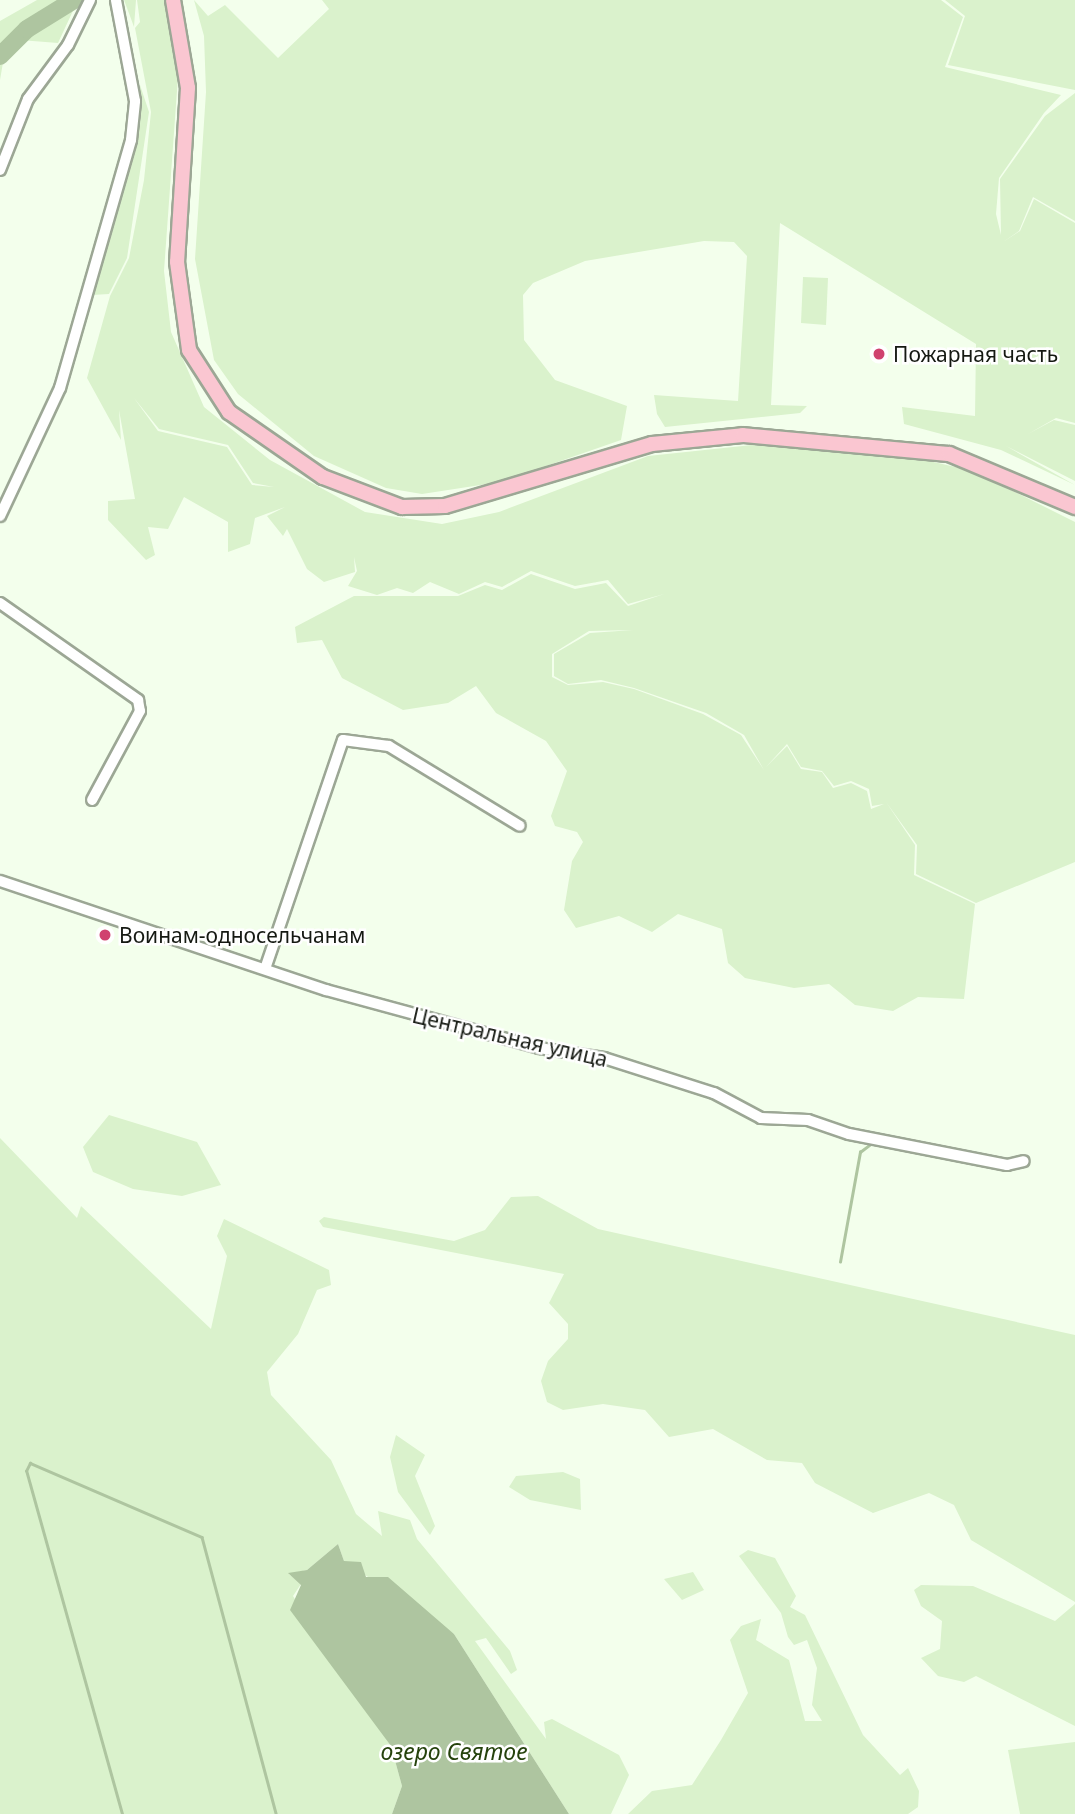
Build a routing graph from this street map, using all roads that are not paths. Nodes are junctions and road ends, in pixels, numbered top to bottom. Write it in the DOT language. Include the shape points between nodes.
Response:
graph roads {
  1 [pos="90,0"];
  2 [pos="116,0"];
  3 [pos="173,0"];
  4 [pos="0,170"];
  5 [pos="1075,508"];
  6 [pos="0,516"];
  7 [pos="0,603"];
  8 [pos="92,800"];
  9 [pos="520,826"];
  10 [pos="0,881"];
  11 [pos="265,970"];
  12 [pos="1024,1161"];
  1 -- 4 [label="street" via="68,45 28,99"];
  2 -- 6 [label="street" via="135,101 131,140 60,388"];
  3 -- 5 [label="main road" via="188,88 177,262 189,350 229,412 323,477 402,507 445,506 652,444 743,435 949,454"];
  7 -- 8 [label="street" via="138,700 140,711"];
  9 -- 11 [label="street" via="390,746 343,740"];
  10 -- 11 [label="street, Центральная улица"];
  11 -- 12 [label="street, Центральная улица" via="539,1048 604,1058 714,1093 761,1118 808,1120 849,1135 1007,1165"];
}
